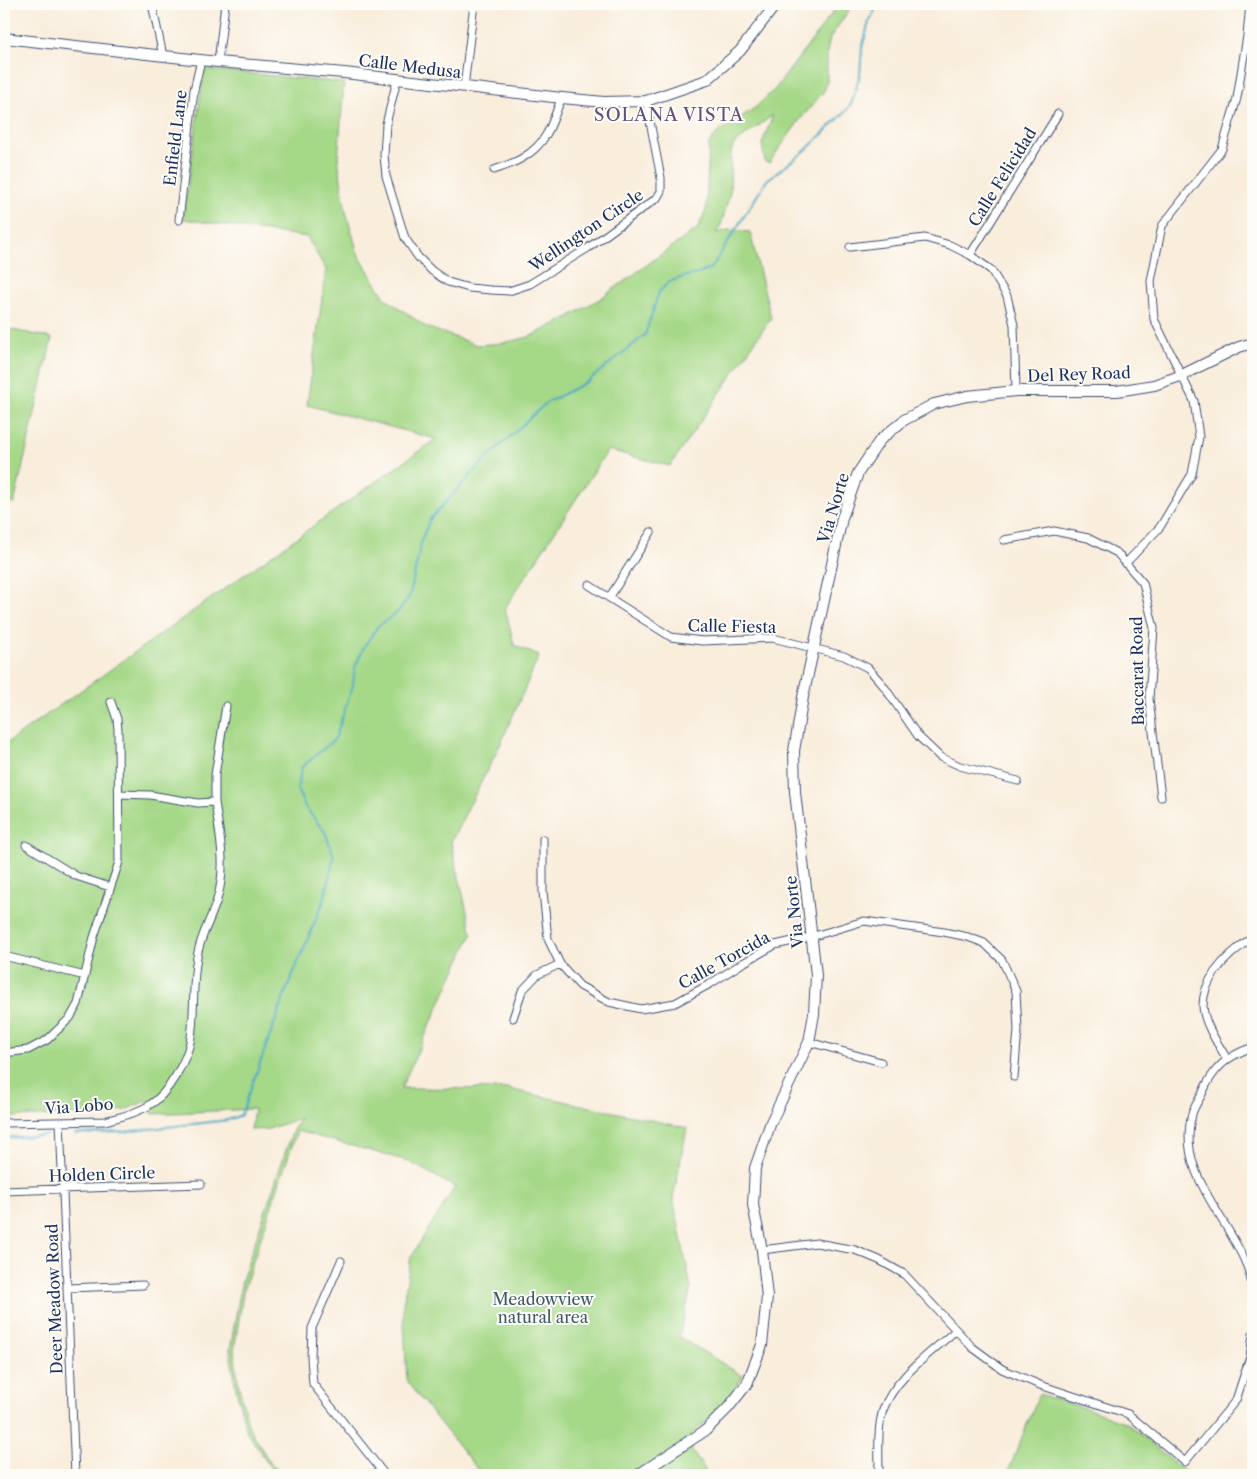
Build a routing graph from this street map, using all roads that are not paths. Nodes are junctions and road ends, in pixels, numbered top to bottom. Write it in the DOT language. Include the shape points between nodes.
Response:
graph roads {
  1 [pos="152,4"];
  2 [pos="225,4"];
  3 [pos="474,4"];
  4 [pos="776,4"];
  5 [pos="1250,4"];
  6 [pos="4,38"];
  7 [pos="163,56"];
  8 [pos="201,60"];
  9 [pos="218,62"];
  10 [pos="396,80"];
  11 [pos="464,87"];
  12 [pos="562,98"];
  13 [pos="646,101"];
  14 [pos="1058,114"];
  15 [pos="494,170"];
  16 [pos="179,220"];
  17 [pos="850,247"];
  18 [pos="970,255"];
  19 [pos="1253,342"];
  20 [pos="1180,376"];
  21 [pos="1016,391"];
  22 [pos="651,532"];
  23 [pos="1004,540"];
  24 [pos="1126,563"];
  25 [pos="589,585"];
  26 [pos="609,598"];
  27 [pos="814,648"];
  28 [pos="111,702"];
  29 [pos="226,706"];
  30 [pos="1018,782"];
  31 [pos="119,794"];
  32 [pos="1161,798"];
  33 [pos="215,802"];
  34 [pos="543,839"];
  35 [pos="26,845"];
  36 [pos="110,887"];
  37 [pos="812,937"];
  38 [pos="1253,937"];
  39 [pos="4,956"];
  40 [pos="560,964"];
  41 [pos="85,976"];
  42 [pos="513,1018"];
  43 [pos="809,1042"];
  44 [pos="1253,1047"];
  45 [pos="4,1053"];
  46 [pos="1227,1059"];
  47 [pos="881,1062"];
  48 [pos="1014,1077"];
  49 [pos="60,1122"];
  50 [pos="4,1123"];
  51 [pos="201,1184"];
  52 [pos="63,1189"];
  53 [pos="4,1192"];
  54 [pos="762,1250"];
  55 [pos="341,1261"];
  56 [pos="143,1285"];
  57 [pos="68,1288"];
  58 [pos="1253,1290"];
  59 [pos="956,1330"];
  60 [pos="1253,1334"];
  61 [pos="75,1475"];
  62 [pos="385,1475"];
  63 [pos="638,1475"];
  64 [pos="879,1475"];
  1 -- 7 [label="street"];
  2 -- 9 [label="street"];
  3 -- 11 [label="street"];
  4 -- 13 [label="street, Calle Medusa" via="740,51 706,80"];
  5 -- 20 [label="street" via="1237,98 1222,149 1162,226 1151,281 1154,319"];
  6 -- 7 [label="street, Calle Medusa"];
  7 -- 8 [label="street, Calle Medusa"];
  8 -- 9 [label="street, Calle Medusa"];
  8 -- 16 [label="street, Enfield Lane" via="194,90"];
  9 -- 10 [label="street, Calle Medusa"];
  10 -- 11 [label="street, Calle Medusa"];
  10 -- 13 [label="street, Wellington Circle" via="386,124 384,155 386,176 405,238 418,257 448,282 491,290 509,291 530,284 588,248 657,198 661,191 661,178"];
  11 -- 12 [label="street, Calle Medusa"];
  12 -- 13 [label="street, Calle Medusa"];
  12 -- 15 [label="street" via="547,134 537,147 525,157"];
  14 -- 18 [label="street, Calle Felicidad"];
  17 -- 18 [label="street" via="925,238 950,244"];
  18 -- 21 [label="street" via="990,270 1007,296 1014,325"];
  19 -- 20 [label="street, Del Rey Road"];
  20 -- 21 [label="street, Del Rey Road" via="1118,392"];
  20 -- 24 [label="street" via="1194,401 1199,437 1192,474 1160,527"];
  21 -- 27 [label="street, Via Norte" via="966,396 934,404 904,420 880,440 858,473 842,518"];
  22 -- 26 [label="street"];
  23 -- 24 [label="street, Baccarat Road" via="1054,531 1088,538 1117,553"];
  24 -- 32 [label="street, Baccarat Road" via="1143,583 1154,628 1149,698"];
  25 -- 26 [label="street, Calle Fiesta"];
  26 -- 27 [label="street, Calle Fiesta" via="671,637 702,641 773,638"];
  27 -- 30 [label="street, Calle Fiesta" via="844,656 868,668 884,685 918,736 940,757"];
  27 -- 37 [label="street, Via Norte" via="794,751 795,792"];
  28 -- 31 [label="street" via="117,719"];
  29 -- 33 [label="street" via="215,775"];
  31 -- 33 [label="street"];
  31 -- 36 [label="street" via="119,862"];
  33 -- 49 [label="street, Via Lobo" via="223,878 197,954 191,1038 179,1072 154,1102 137,1112 113,1119"];
  34 -- 40 [label="street, Calle Torcida" via="543,892 548,939"];
  35 -- 36 [label="street" via="76,876"];
  36 -- 41 [label="street"];
  37 -- 40 [label="street, Calle Torcida" via="775,945 676,1003 641,1009 610,1002 580,986"];
  37 -- 43 [label="street, Via Norte" via="816,975"];
  37 -- 48 [label="street, Calle Torcida" via="864,922 944,932 984,943 1002,960 1016,990 1018,1030"];
  38 -- 46 [label="street" via="1237,948 1213,974 1207,988 1204,1006 1210,1030"];
  39 -- 41 [label="street"];
  40 -- 42 [label="street" via="537,975 522,991"];
  41 -- 45 [label="street" via="78,1004 70,1018 47,1040 28,1050"];
  43 -- 47 [label="street"];
  43 -- 54 [label="street, Via Norte" via="771,1122 755,1168 753,1205"];
  44 -- 46 [label="street"];
  46 -- 58 [label="street" via="1209,1078 1192,1114 1189,1138 1196,1170 1210,1203 1247,1265"];
  49 -- 50 [label="street, Via Lobo"];
  49 -- 52 [label="street, Deer Meadow Road"];
  51 -- 52 [label="street, Holden Circle"];
  52 -- 53 [label="street, Holden Circle"];
  52 -- 57 [label="street, Deer Meadow Road"];
  54 -- 59 [label="street" via="817,1243 855,1250 904,1274"];
  54 -- 63 [label="street, Via Norte" via="767,1297 762,1345 747,1384 706,1430"];
  55 -- 62 [label="street" via="312,1328 313,1384"];
  56 -- 57 [label="street"];
  57 -- 61 [label="street, Deer Meadow Road"];
  59 -- 60 [label="street" via="972,1347 1002,1369 1128,1414 1185,1462 1236,1400 1250,1357"];
  59 -- 64 [label="street" via="893,1390 883,1411 878,1445"];
}
